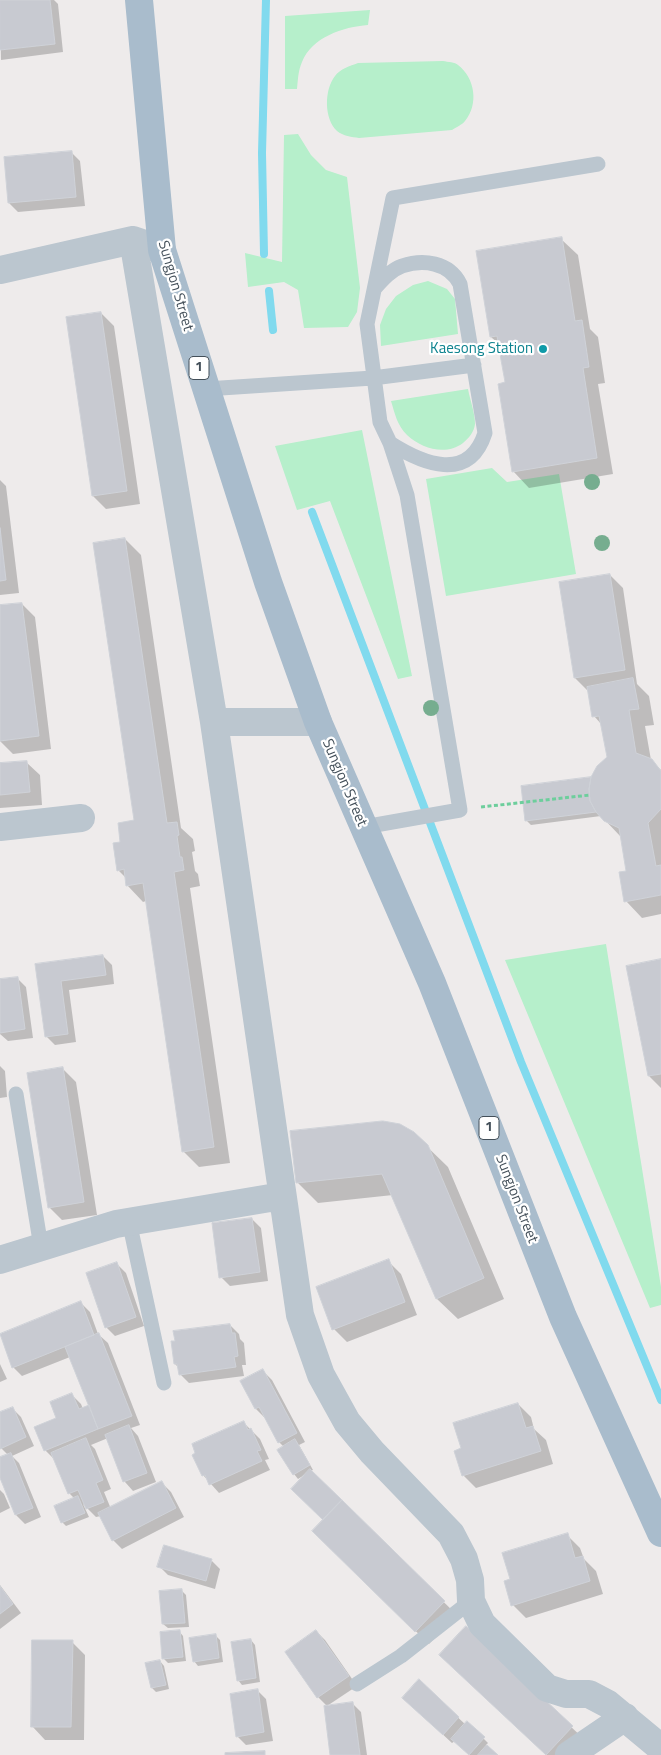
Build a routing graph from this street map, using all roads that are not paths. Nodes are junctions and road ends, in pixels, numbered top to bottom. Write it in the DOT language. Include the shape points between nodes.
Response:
graph roads {
  1 [pos="139,0"];
  2 [pos="598,164"];
  3 [pos="133,240"];
  4 [pos="162,250"];
  5 [pos="0,270"];
  6 [pos="374,288"];
  7 [pos="474,365"];
  8 [pos="373,378"];
  9 [pos="206,389"];
  10 [pos="390,443"];
  11 [pos="214,722"];
  12 [pos="318,722"];
  13 [pos="81,818"];
  14 [pos="0,827"];
  15 [pos="364,827"];
  16 [pos="16,1094"];
  17 [pos="282,1196"];
  18 [pos="130,1221"];
  19 [pos="41,1247"];
  20 [pos="0,1260"];
  21 [pos="164,1383"];
  22 [pos="661,1533"];
  23 [pos="471,1601"];
  24 [pos="357,1684"];
  25 [pos="625,1717"];
  26 [pos="661,1748"];
  27 [pos="569,1755"];
  1 -- 4 [label="main road, Sungjon Street / 1"];
  2 -- 6 [label="lane" via="393,198"];
  3 -- 4 [label="street"];
  3 -- 5 [label="street"];
  3 -- 11 [label="street"];
  4 -- 9 [label="main road, Sungjon Street / 1"];
  6 -- 7 [label="lane" via="401,266 435,264 448,268 460,284"];
  6 -- 8 [label="lane" via="367,324"];
  7 -- 8 [label="lane"];
  7 -- 10 [label="lane" via="484,433 481,446 470,457 456,464 422,461"];
  8 -- 9 [label="lane"];
  8 -- 10 [label="lane" via="380,422"];
  9 -- 12 [label="main road, Sungjon Street / 1" via="268,582"];
  10 -- 15 [label="lane" via="407,495 455,810"];
  11 -- 12 [label="street"];
  11 -- 17 [label="street"];
  12 -- 15 [label="main road, Sungjon Street / 1"];
  13 -- 14 [label="street"];
  15 -- 22 [label="main road, Sungjon Street / 1" via="432,983 563,1318"];
  16 -- 19 [label="lane"];
  17 -- 18 [label="street"];
  17 -- 23 [label="street" via="300,1315 321,1375 347,1422 451,1534 464,1559"];
  18 -- 19 [label="street"];
  18 -- 21 [label="lane"];
  19 -- 20 [label="street"];
  23 -- 24 [label="lane" via="401,1656"];
  23 -- 25 [label="street" via="482,1624 547,1688 566,1694 589,1694"];
  25 -- 26 [label="street"];
  25 -- 27 [label="street"];
}
